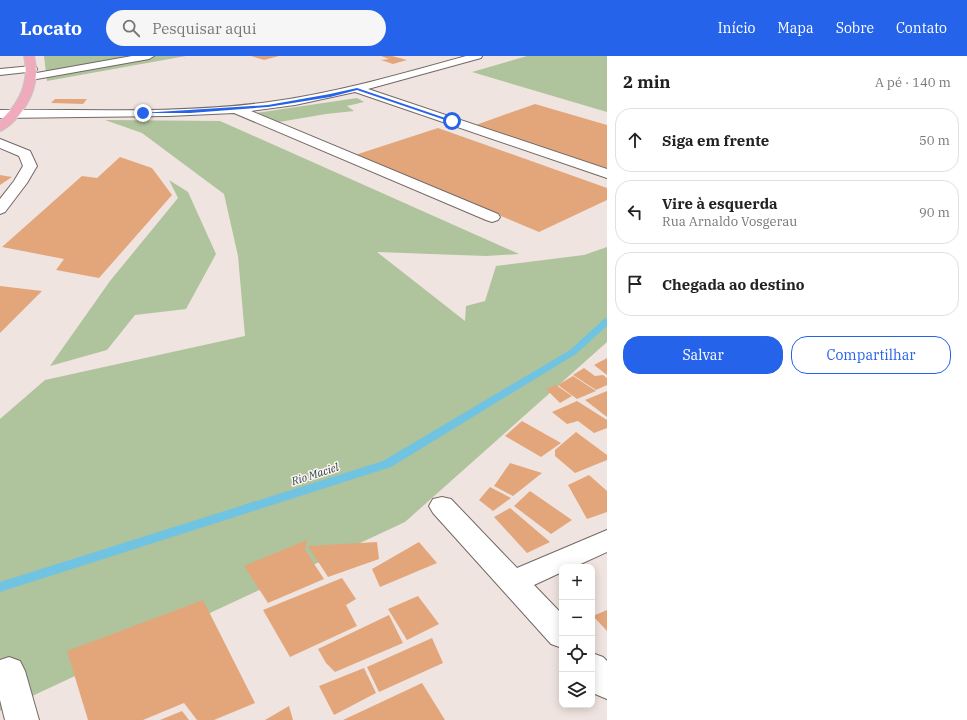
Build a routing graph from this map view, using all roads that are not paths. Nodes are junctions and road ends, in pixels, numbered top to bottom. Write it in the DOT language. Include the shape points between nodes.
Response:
graph roads {
  1 [pos="29,56"];
  2 [pos="149,56"];
  3 [pos="477,56"];
  4 [pos="0,72"];
  5 [pos="31,73"];
  6 [pos="357,89"];
  7 [pos="236,109"];
  8 [pos="15,113"];
  9 [pos="0,114"];
  10 [pos="0,128"];
  11 [pos="0,143"];
  12 [pos="607,174"];
  13 [pos="0,209"];
  14 [pos="492,217"];
  15 [pos="442,506"];
  16 [pos="607,540"];
  17 [pos="513,582"];
  18 [pos="559,632"];
  19 [pos="9,670"];
  20 [pos="595,671"];
  21 [pos="607,684"];
  22 [pos="22,720"];
  1 -- 5 [label="main road"];
  2 -- 5 [label="street"];
  3 -- 6 [label="street"];
  4 -- 5 [label="street"];
  5 -- 8 [label="main road" via="30,88"];
  6 -- 7 [label="street" via="300,101"];
  6 -- 12 [label="street"];
  7 -- 8 [label="street" via="143,113"];
  7 -- 14 [label="street"];
  8 -- 9 [label="street"];
  8 -- 10 [label="main road"];
  11 -- 13 [label="street" via="26,154 30,166"];
  15 -- 17 [label="street"];
  16 -- 17 [label="street"];
  17 -- 18 [label="street"];
  19 -- 22 [label="street"];
  20 -- 21 [label="street"];
}
